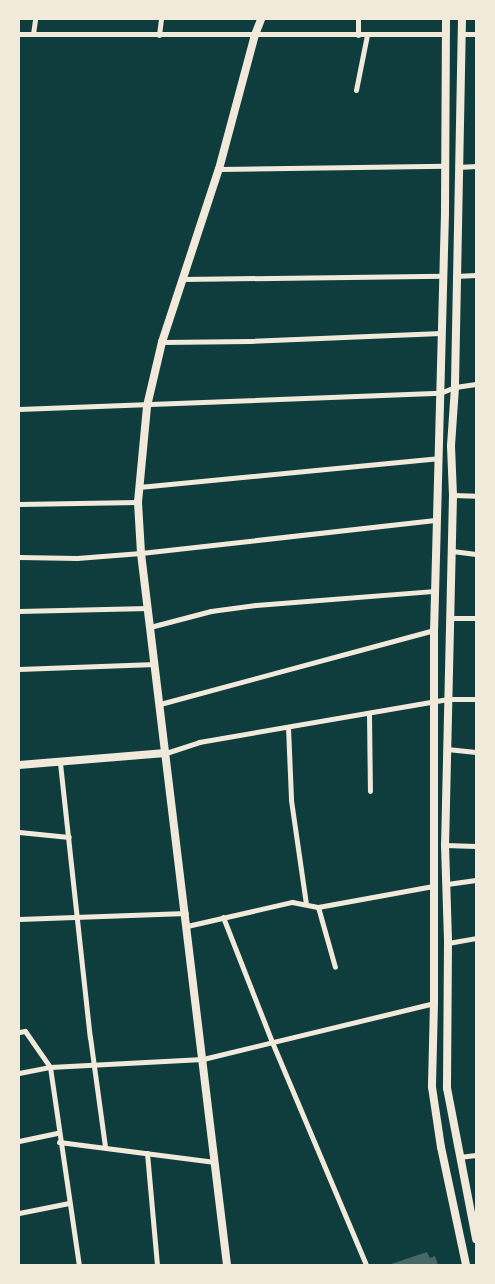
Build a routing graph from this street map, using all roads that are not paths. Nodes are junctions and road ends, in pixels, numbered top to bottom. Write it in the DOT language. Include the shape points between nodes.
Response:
graph roads {
  1 [pos="35,19"];
  2 [pos="160,19"];
  3 [pos="261,19"];
  4 [pos="358,19"];
  5 [pos="446,19"];
  6 [pos="462,19"];
  7 [pos="19,34"];
  8 [pos="33,34"];
  9 [pos="445,34"];
  10 [pos="462,34"];
  11 [pos="476,34"];
  12 [pos="159,35"];
  13 [pos="255,35"];
  14 [pos="358,35"];
  15 [pos="368,35"];
  16 [pos="356,90"];
  17 [pos="445,166"];
  18 [pos="476,166"];
  19 [pos="458,167"];
  20 [pos="219,169"];
  21 [pos="444,213"];
  22 [pos="457,213"];
  23 [pos="476,275"];
  24 [pos="443,276"];
  25 [pos="455,276"];
  26 [pos="183,279"];
  27 [pos="442,332"];
  28 [pos="162,342"];
  29 [pos="476,384"];
  30 [pos="455,388"];
  31 [pos="440,393"];
  32 [pos="147,406"];
  33 [pos="19,409"];
  34 [pos="438,458"];
  35 [pos="438,479"];
  36 [pos="453,479"];
  37 [pos="139,487"];
  38 [pos="454,495"];
  39 [pos="476,496"];
  40 [pos="138,502"];
  41 [pos="19,504"];
  42 [pos="437,520"];
  43 [pos="452,551"];
  44 [pos="141,553"];
  45 [pos="476,554"];
  46 [pos="19,557"];
  47 [pos="435,591"];
  48 [pos="148,608"];
  49 [pos="19,611"];
  50 [pos="449,618"];
  51 [pos="476,618"];
  52 [pos="150,627"];
  53 [pos="434,630"];
  54 [pos="155,664"];
  55 [pos="19,668"];
  56 [pos="449,699"];
  57 [pos="476,699"];
  58 [pos="434,702"];
  59 [pos="160,704"];
  60 [pos="369,714"];
  61 [pos="288,727"];
  62 [pos="433,749"];
  63 [pos="447,749"];
  64 [pos="476,752"];
  65 [pos="166,753"];
  66 [pos="60,763"];
  67 [pos="19,765"];
  68 [pos="370,791"];
  69 [pos="19,832"];
  70 [pos="69,837"];
  71 [pos="445,846"];
  72 [pos="476,846"];
  73 [pos="476,880"];
  74 [pos="447,884"];
  75 [pos="433,886"];
  76 [pos="306,904"];
  77 [pos="318,907"];
  78 [pos="186,913"];
  79 [pos="78,917"];
  80 [pos="223,917"];
  81 [pos="19,919"];
  82 [pos="187,926"];
  83 [pos="476,938"];
  84 [pos="448,944"];
  85 [pos="335,967"];
  86 [pos="434,1003"];
  87 [pos="434,1031"];
  88 [pos="448,1031"];
  89 [pos="19,1032"];
  90 [pos="272,1042"];
  91 [pos="203,1059"];
  92 [pos="93,1066"];
  93 [pos="50,1067"];
  94 [pos="19,1073"];
  95 [pos="58,1133"];
  96 [pos="19,1142"];
  97 [pos="60,1142"];
  98 [pos="104,1147"];
  99 [pos="147,1153"];
  100 [pos="476,1155"];
  101 [pos="460,1157"];
  102 [pos="215,1162"];
  103 [pos="69,1203"];
  104 [pos="19,1213"];
  105 [pos="476,1240"];
  106 [pos="79,1265"];
  107 [pos="157,1265"];
  108 [pos="228,1265"];
  109 [pos="366,1265"];
  110 [pos="466,1265"];
  1 -- 8 [label="street"];
  2 -- 12 [label="street"];
  3 -- 13 [label="street"];
  4 -- 14 [label="street"];
  5 -- 9 [label="street"];
  6 -- 10 [label="street"];
  7 -- 8 [label="street"];
  8 -- 12 [label="street"];
  9 -- 15 [label="street"];
  9 -- 17 [label="street"];
  10 -- 11 [label="street"];
  10 -- 19 [label="street"];
  12 -- 13 [label="street"];
  13 -- 14 [label="street"];
  13 -- 20 [label="street"];
  14 -- 15 [label="street"];
  15 -- 16 [label="street"];
  17 -- 20 [label="street"];
  17 -- 21 [label="street"];
  18 -- 19 [label="street"];
  19 -- 22 [label="street"];
  20 -- 26 [label="street"];
  21 -- 22 [label="street"];
  21 -- 24 [label="street"];
  22 -- 25 [label="street"];
  23 -- 25 [label="street"];
  24 -- 26 [label="street"];
  24 -- 27 [label="street"];
  25 -- 30 [label="street"];
  26 -- 28 [label="street"];
  27 -- 28 [label="street"];
  27 -- 31 [label="street"];
  28 -- 32 [label="street"];
  29 -- 30 [label="street"];
  30 -- 31 [label="street"];
  30 -- 36 [label="street" via="451,446"];
  31 -- 32 [label="street"];
  31 -- 34 [label="street"];
  32 -- 33 [label="street"];
  32 -- 37 [label="street"];
  34 -- 35 [label="street"];
  34 -- 37 [label="street"];
  35 -- 36 [label="street"];
  35 -- 42 [label="street"];
  36 -- 38 [label="street"];
  37 -- 40 [label="street"];
  38 -- 39 [label="street"];
  38 -- 43 [label="street"];
  40 -- 41 [label="street"];
  40 -- 44 [label="street"];
  42 -- 44 [label="street"];
  42 -- 47 [label="street"];
  43 -- 45 [label="street"];
  43 -- 50 [label="street"];
  44 -- 46 [label="street" via="77,558"];
  44 -- 48 [label="street"];
  47 -- 52 [label="street" via="256,604 211,611"];
  47 -- 53 [label="street"];
  48 -- 49 [label="street"];
  48 -- 52 [label="street"];
  50 -- 51 [label="street"];
  50 -- 56 [label="street"];
  52 -- 54 [label="street"];
  53 -- 58 [label="street"];
  53 -- 59 [label="street"];
  54 -- 55 [label="street"];
  54 -- 59 [label="street"];
  56 -- 57 [label="street"];
  56 -- 58 [label="street"];
  56 -- 63 [label="street"];
  58 -- 60 [label="street"];
  58 -- 62 [label="street"];
  59 -- 65 [label="street"];
  60 -- 61 [label="street"];
  60 -- 68 [label="street"];
  61 -- 65 [label="street" via="199,742"];
  61 -- 76 [label="street" via="291,800"];
  62 -- 63 [label="street"];
  62 -- 75 [label="street"];
  63 -- 64 [label="street"];
  63 -- 71 [label="street"];
  65 -- 66 [label="street"];
  65 -- 78 [label="street"];
  66 -- 67 [label="street"];
  66 -- 70 [label="street"];
  69 -- 70 [label="street"];
  70 -- 79 [label="street"];
  71 -- 72 [label="street"];
  71 -- 74 [label="street"];
  73 -- 74 [label="street"];
  74 -- 75 [label="street"];
  74 -- 84 [label="street"];
  75 -- 77 [label="street"];
  75 -- 86 [label="street"];
  76 -- 77 [label="street"];
  76 -- 80 [label="street" via="292,902"];
  77 -- 85 [label="street"];
  78 -- 79 [label="street"];
  78 -- 82 [label="street"];
  79 -- 81 [label="street"];
  79 -- 92 [label="street"];
  80 -- 82 [label="street"];
  80 -- 90 [label="street"];
  82 -- 91 [label="street"];
  83 -- 84 [label="street"];
  84 -- 88 [label="street"];
  86 -- 87 [label="street"];
  86 -- 90 [label="street"];
  87 -- 88 [label="street"];
  87 -- 110 [label="street" via="432,1087"];
  88 -- 101 [label="street" via="447,1088"];
  89 -- 93 [label="street" via="25,1031"];
  90 -- 91 [label="street"];
  90 -- 109 [label="street"];
  91 -- 92 [label="street"];
  91 -- 102 [label="street"];
  92 -- 93 [label="street"];
  92 -- 98 [label="street"];
  93 -- 94 [label="street"];
  93 -- 95 [label="street"];
  95 -- 96 [label="street"];
  95 -- 97 [label="street"];
  97 -- 98 [label="street"];
  97 -- 103 [label="street"];
  98 -- 99 [label="street"];
  99 -- 102 [label="street"];
  99 -- 107 [label="street"];
  100 -- 101 [label="street"];
  101 -- 105 [label="street"];
  102 -- 108 [label="street"];
  103 -- 104 [label="street"];
  103 -- 106 [label="street"];
}
